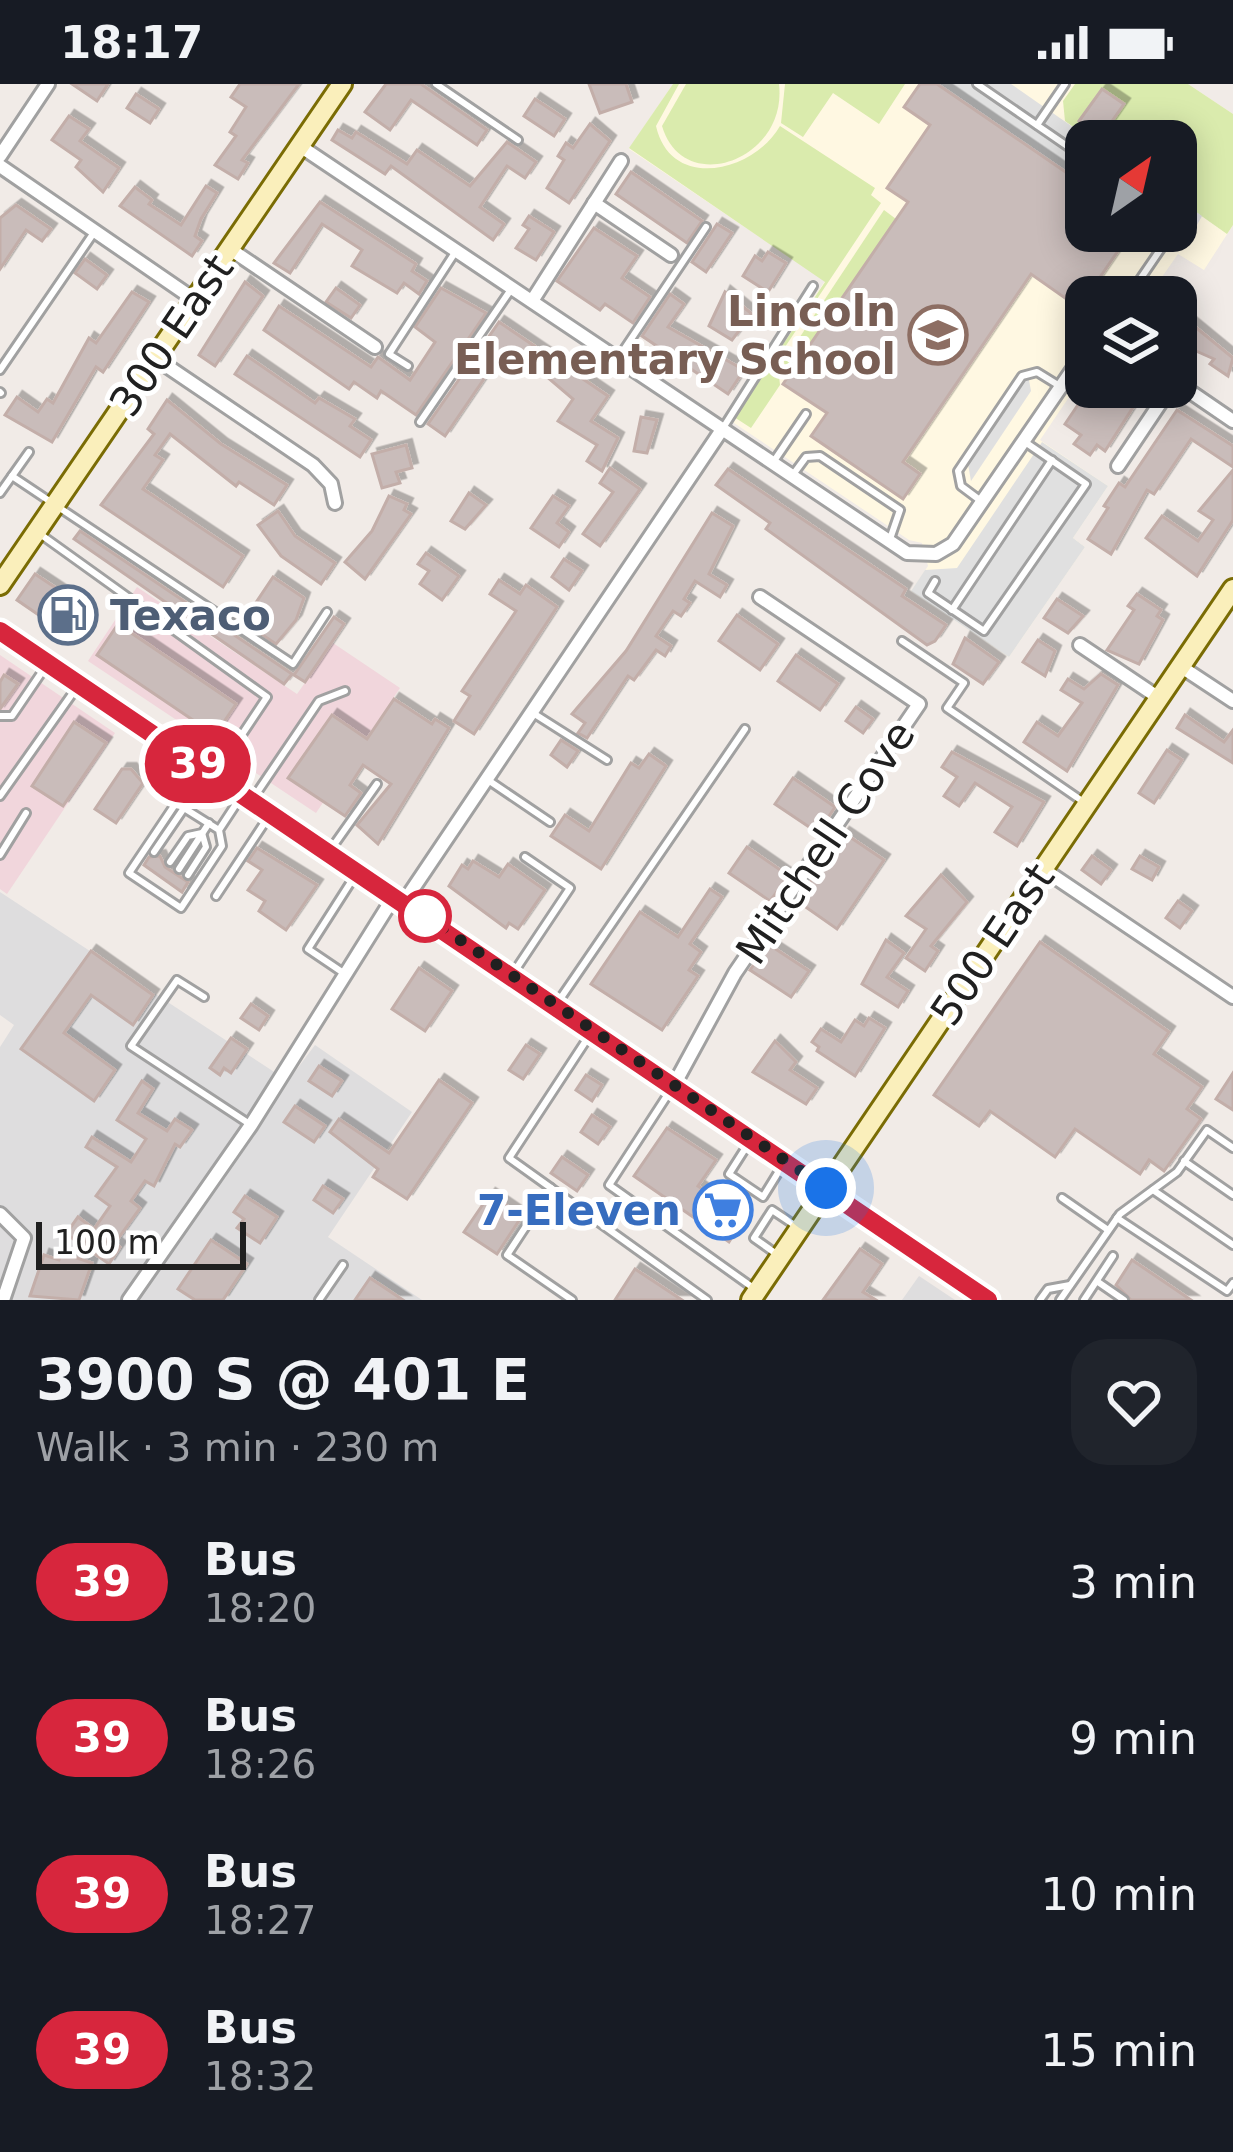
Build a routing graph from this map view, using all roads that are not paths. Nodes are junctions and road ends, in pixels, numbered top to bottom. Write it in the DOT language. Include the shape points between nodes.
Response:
graph roads {
  1 [pos="48,84"];
  2 [pos="342,84"];
  3 [pos="436,84"];
  4 [pos="976,84"];
  5 [pos="1065,84"];
  6 [pos="1037,125"];
  7 [pos="518,140"];
  8 [pos="1065,144"];
  9 [pos="300,146"];
  10 [pos="0,156"];
  11 [pos="621,161"];
  12 [pos="0,166"];
  13 [pos="594,203"];
  14 [pos="706,227"];
  15 [pos="95,231"];
  16 [pos="230,249"];
  17 [pos="456,251"];
  18 [pos="670,255"];
  19 [pos="813,286"];
  20 [pos="512,288"];
  21 [pos="195,300"];
  22 [pos="532,301"];
  23 [pos="375,347"];
  24 [pos="155,358"];
  25 [pos="617,360"];
  26 [pos="408,366"];
  27 [pos="0,370"];
  28 [pos="1065,381"];
  29 [pos="1061,387"];
  30 [pos="1197,399"];
  31 [pos="1157,408"];
  32 [pos="806,414"];
  33 [pos="1233,421"];
  34 [pos="420,422"];
  35 [pos="722,431"];
  36 [pos="1025,442"];
  37 [pos="28,452"];
  38 [pos="1052,460"];
  39 [pos="772,464"];
  40 [pos="1118,466"];
  41 [pos="12,476"];
  42 [pos="791,476"];
  43 [pos="0,493"];
  44 [pos="983,502"];
  45 [pos="335,503"];
  46 [pos="56,504"];
  47 [pos="37,532"];
  48 [pos="888,542"];
  49 [pos="935,581"];
  50 [pos="0,585"];
  51 [pos="1233,589"];
  52 [pos="760,597"];
  53 [pos="952,610"];
  54 [pos="328,612"];
  55 [pos="0,631"];
  56 [pos="902,641"];
  57 [pos="1080,645"];
  58 [pos="48,663"];
  59 [pos="1180,666"];
  60 [pos="79,684"];
  61 [pos="345,691"];
  62 [pos="1159,698"];
  63 [pos="1233,701"];
  64 [pos="533,713"];
  65 [pos="0,716"];
  66 [pos="746,730"];
  67 [pos="607,760"];
  68 [pos="215,776"];
  69 [pos="488,780"];
  70 [pos="377,784"];
  71 [pos="0,796"];
  72 [pos="248,797"];
  73 [pos="1087,804"];
  74 [pos="184,808"];
  75 [pos="271,813"];
  76 [pos="26,814"];
  77 [pos="550,822"];
  78 [pos="208,824"];
  79 [pos="219,830"];
  80 [pos="202,833"];
  81 [pos="154,852"];
  82 [pos="329,852"];
  83 [pos="0,855"];
  84 [pos="525,857"];
  85 [pos="170,862"];
  86 [pos="145,866"];
  87 [pos="179,869"];
  88 [pos="1043,869"];
  89 [pos="358,872"];
  90 [pos="188,875"];
  91 [pos="161,877"];
  92 [pos="137,878"];
  93 [pos="170,883"];
  94 [pos="153,889"];
  95 [pos="178,889"];
  96 [pos="162,895"];
  97 [pos="217,896"];
  98 [pos="399,898"];
  99 [pos="171,901"];
  100 [pos="342,972"];
  101 [pos="512,975"];
  102 [pos="204,997"];
  103 [pos="1233,997"];
  104 [pos="556,1005"];
  105 [pos="593,1030"];
  106 [pos="674,1085"];
  107 [pos="251,1125"];
  108 [pos="752,1138"];
  109 [pos="1233,1148"];
  110 [pos="785,1161"];
  111 [pos="1184,1162"];
  112 [pos="551,1188"];
  113 [pos="826,1188"];
  114 [pos="1153,1190"];
  115 [pos="1233,1195"];
  116 [pos="763,1197"];
  117 [pos="1062,1198"];
  118 [pos="772,1210"];
  119 [pos="0,1214"];
  120 [pos="1117,1218"];
  121 [pos="799,1228"];
  122 [pos="1109,1231"];
  123 [pos="1233,1244"];
  124 [pos="781,1256"];
  125 [pos="1113,1256"];
  126 [pos="343,1265"];
  127 [pos="1096,1281"];
  128 [pos="1233,1283"];
  129 [pos="1070,1285"];
  130 [pos="754,1296"];
  131 [pos="3,1300"];
  132 [pos="129,1300"];
  133 [pos="319,1300"];
  134 [pos="572,1300"];
  135 [pos="707,1300"];
  136 [pos="988,1300"];
  137 [pos="1040,1300"];
  138 [pos="1060,1300"];
  139 [pos="1084,1300"];
  140 [pos="1124,1300"];
  1 -- 10 [label="street"];
  2 -- 9 [label="street, 300 East"];
  3 -- 7 [label="lane"];
  4 -- 6 [label="lane"];
  5 -- 6 [label="lane"];
  6 -- 8 [label="lane"];
  9 -- 16 [label="street, 300 East"];
  9 -- 17 [label="street"];
  11 -- 13 [label="street"];
  12 -- 15 [label="street"];
  13 -- 18 [label="street"];
  13 -- 22 [label="street"];
  14 -- 25 [label="lane"];
  15 -- 21 [label="street"];
  15 -- 27 [label="lane"];
  16 -- 21 [label="street, 300 East"];
  16 -- 23 [label="street"];
  17 -- 20 [label="street"];
  17 -- 26 [label="lane" via="388,354"];
  19 -- 35 [label="lane"];
  20 -- 22 [label="street"];
  20 -- 34 [label="lane"];
  21 -- 24 [label="street, 300 East"];
  22 -- 25 [label="street"];
  24 -- 45 [label="street" via="313,465 331,484"];
  24 -- 46 [label="street, 300 East"];
  25 -- 35 [label="street"];
  28 -- 29 [label="street"];
  29 -- 36 [label="street"];
  29 -- 44 [label="lane" via="1029,372 1000,408 957,478"];
  30 -- 33 [label="street"];
  31 -- 40 [label="street"];
  32 -- 39 [label="lane"];
  35 -- 39 [label="street"];
  35 -- 64 [label="street"];
  36 -- 38 [label="lane"];
  36 -- 44 [label="street"];
  37 -- 41 [label="lane"];
  38 -- 53 [label="lane"];
  38 -- 53 [label="lane" via="1086,484 984,631"];
  39 -- 42 [label="street"];
  41 -- 43 [label="lane"];
  41 -- 46 [label="lane"];
  42 -- 48 [label="street"];
  42 -- 48 [label="lane" via="810,454 820,455 896,506 900,521"];
  44 -- 48 [label="street" via="936,554"];
  46 -- 47 [label="street, 300 East"];
  46 -- 54 [label="lane" via="293,664"];
  47 -- 50 [label="street, 300 East"];
  47 -- 68 [label="lane" via="267,697"];
  49 -- 53 [label="lane" via="928,593"];
  51 -- 59 [label="street, 500 East"];
  52 -- 106 [label="street, Mitchell Cove" via="919,704 735,973"];
  55 -- 58 [label="street"];
  56 -- 73 [label="lane" via="964,683 947,708"];
  57 -- 62 [label="street"];
  58 -- 60 [label="street"];
  58 -- 65 [label="lane" via="12,716"];
  59 -- 62 [label="street, 500 East"];
  59 -- 63 [label="street"];
  60 -- 68 [label="street"];
  60 -- 71 [label="lane"];
  61 -- 72 [label="lane" via="319,701"];
  62 -- 73 [label="street, 500 East"];
  64 -- 67 [label="lane"];
  64 -- 69 [label="street"];
  66 -- 104 [label="lane"];
  68 -- 72 [label="street"];
  69 -- 77 [label="lane"];
  69 -- 98 [label="street"];
  70 -- 82 [label="lane"];
  72 -- 75 [label="street"];
  72 -- 79 [label="lane"];
  73 -- 88 [label="street, 500 East"];
  74 -- 78 [label="lane"];
  74 -- 81 [label="lane"];
  74 -- 92 [label="lane" via="176,803 129,873"];
  75 -- 82 [label="street"];
  75 -- 97 [label="lane"];
  76 -- 83 [label="lane"];
  78 -- 79 [label="lane"];
  78 -- 80 [label="lane"];
  79 -- 99 [label="lane" via="222,846 181,908"];
  80 -- 85 [label="lane" via="188,836"];
  80 -- 87 [label="lane"];
  80 -- 90 [label="lane" via="206,847"];
  82 -- 89 [label="street"];
  84 -- 101 [label="lane" via="570,888"];
  86 -- 92 [label="lane"];
  88 -- 103 [label="street"];
  88 -- 113 [label="street, 500 East"];
  89 -- 98 [label="street"];
  89 -- 100 [label="lane" via="308,949"];
  91 -- 94 [label="lane"];
  92 -- 94 [label="lane"];
  93 -- 96 [label="lane"];
  94 -- 96 [label="lane"];
  95 -- 99 [label="lane"];
  96 -- 99 [label="lane"];
  98 -- 100 [label="street"];
  98 -- 101 [label="street"];
  100 -- 107 [label="street"];
  101 -- 104 [label="street"];
  102 -- 107 [label="lane" via="177,980 130,1046"];
  104 -- 105 [label="street"];
  105 -- 106 [label="street"];
  105 -- 112 [label="lane" via="509,1158"];
  106 -- 108 [label="street"];
  106 -- 130 [label="lane" via="611,1179 611,1191"];
  107 -- 132 [label="street"];
  108 -- 110 [label="street"];
  108 -- 116 [label="lane" via="730,1174"];
  109 -- 111 [label="lane" via="1207,1130"];
  110 -- 113 [label="street"];
  110 -- 116 [label="lane"];
  111 -- 114 [label="lane"];
  111 -- 115 [label="lane"];
  112 -- 134 [label="lane" via="508,1255"];
  112 -- 135 [label="lane"];
  113 -- 121 [label="street, 500 East"];
  113 -- 136 [label="street"];
  114 -- 120 [label="lane"];
  114 -- 123 [label="lane"];
  116 -- 118 [label="lane"];
  117 -- 122 [label="lane"];
  118 -- 121 [label="lane"];
  118 -- 124 [label="lane" via="754,1238"];
  119 -- 131 [label="street" via="24,1238"];
  120 -- 122 [label="lane"];
  120 -- 128 [label="lane" via="1227,1292"];
  121 -- 124 [label="street, 500 East"];
  122 -- 129 [label="lane"];
  124 -- 130 [label="street, 500 East"];
  125 -- 127 [label="lane"];
  126 -- 133 [label="lane"];
  127 -- 139 [label="lane"];
  127 -- 140 [label="lane"];
  129 -- 137 [label="lane" via="1048,1288"];
  129 -- 138 [label="lane"];
}
